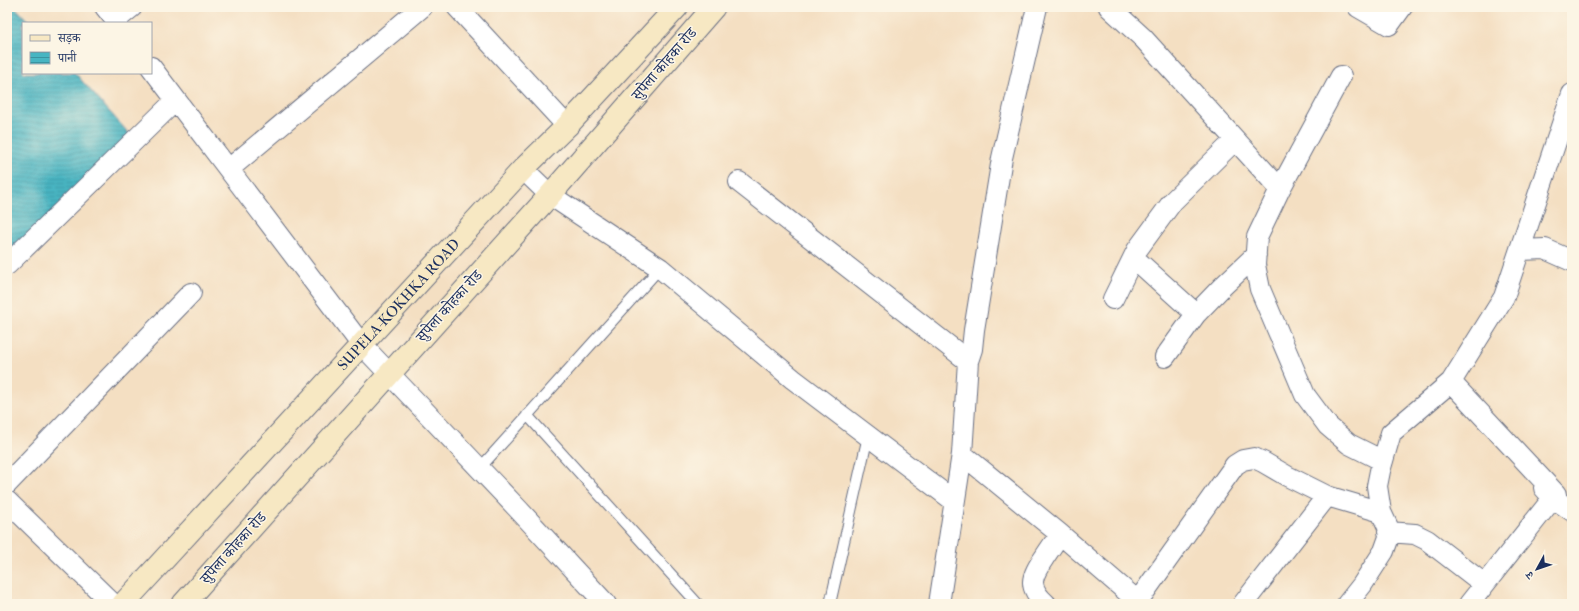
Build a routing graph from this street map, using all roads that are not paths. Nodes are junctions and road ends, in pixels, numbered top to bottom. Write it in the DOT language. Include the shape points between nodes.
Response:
graph roads {
  1 [pos="132,7"];
  2 [pos="422,7"];
  3 [pos="457,7"];
  4 [pos="676,7"];
  5 [pos="714,7"];
  6 [pos="1037,7"];
  7 [pos="1109,7"];
  8 [pos="1358,7"];
  9 [pos="1402,7"];
  10 [pos="113,17"];
  11 [pos="152,68"];
  12 [pos="1341,76"];
  13 [pos="1572,94"];
  14 [pos="176,100"];
  15 [pos="567,126"];
  16 [pos="1235,140"];
  17 [pos="229,169"];
  18 [pos="523,169"];
  19 [pos="738,182"];
  20 [pos="1280,189"];
  21 [pos="550,195"];
  22 [pos="1520,250"];
  23 [pos="1256,255"];
  24 [pos="1134,258"];
  25 [pos="1572,261"];
  26 [pos="7,265"];
  27 [pos="660,268"];
  28 [pos="192,293"];
  29 [pos="1113,299"];
  30 [pos="1196,314"];
  31 [pos="361,344"];
  32 [pos="971,347"];
  33 [pos="1165,357"];
  34 [pos="389,373"];
  35 [pos="1451,382"];
  36 [pos="527,415"];
  37 [pos="868,436"];
  38 [pos="962,454"];
  39 [pos="480,468"];
  40 [pos="1380,473"];
  41 [pos="7,484"];
  42 [pos="1551,493"];
  43 [pos="1327,496"];
  44 [pos="7,501"];
  45 [pos="954,501"];
  46 [pos="1572,511"];
  47 [pos="1381,512"];
  48 [pos="1388,532"];
  49 [pos="1060,534"];
  50 [pos="1484,584"];
  51 [pos="1140,603"];
  52 [pos="113,604"];
  53 [pos="123,604"];
  54 [pos="183,604"];
  55 [pos="606,604"];
  56 [pos="698,604"];
  57 [pos="830,604"];
  58 [pos="939,604"];
  59 [pos="1046,604"];
  60 [pos="1243,604"];
  61 [pos="1347,604"];
  62 [pos="1469,604"];
  1 -- 10 [label="street"];
  2 -- 17 [label="street"];
  3 -- 15 [label="street"];
  4 -- 15 [label="street, SUPELA-KOKHKA ROAD"];
  5 -- 21 [label="street, सुपेला कोहका रोड"];
  6 -- 32 [label="street" via="1002,158"];
  7 -- 16 [label="street" via="1143,38"];
  8 -- 9 [label="street" via="1389,25"];
  11 -- 14 [label="street"];
  12 -- 20 [label="street"];
  13 -- 22 [label="street"];
  14 -- 17 [label="street"];
  14 -- 26 [label="street"];
  15 -- 18 [label="street, SUPELA-KOKHKA ROAD"];
  16 -- 20 [label="street"];
  16 -- 24 [label="street" via="1173,201 1137,250"];
  17 -- 31 [label="street"];
  18 -- 21 [label="street"];
  18 -- 31 [label="street, SUPELA-KOKHKA ROAD"];
  19 -- 32 [label="street"];
  20 -- 23 [label="street" via="1257,237"];
  21 -- 27 [label="street"];
  21 -- 34 [label="street, सुपेला कोहका रोड"];
  22 -- 25 [label="street" via="1546,249"];
  22 -- 35 [label="street" via="1504,297"];
  23 -- 30 [label="street"];
  23 -- 40 [label="street" via="1255,265 1260,289 1305,395 1328,426"];
  24 -- 29 [label="street"];
  24 -- 30 [label="street"];
  27 -- 36 [label="lane"];
  27 -- 37 [label="street" via="793,378"];
  28 -- 41 [label="street"];
  30 -- 33 [label="street"];
  31 -- 34 [label="street"];
  31 -- 53 [label="street, SUPELA-KOKHKA ROAD"];
  32 -- 38 [label="street"];
  34 -- 39 [label="street"];
  34 -- 54 [label="street, सुपेला कोहका रोड"];
  35 -- 40 [label="street" via="1391,433"];
  35 -- 42 [label="street"];
  36 -- 39 [label="lane"];
  36 -- 56 [label="lane"];
  37 -- 45 [label="street"];
  37 -- 57 [label="lane"];
  38 -- 45 [label="street"];
  38 -- 49 [label="street"];
  39 -- 55 [label="street"];
  40 -- 47 [label="street"];
  42 -- 46 [label="street"];
  42 -- 50 [label="street"];
  43 -- 47 [label="street"];
  43 -- 51 [label="street" via="1254,458 1243,460 1235,465"];
  43 -- 60 [label="street"];
  44 -- 52 [label="street"];
  45 -- 58 [label="street"];
  47 -- 48 [label="street"];
  48 -- 50 [label="street" via="1415,534 1427,540"];
  48 -- 61 [label="street" via="1390,537 1384,551"];
  49 -- 51 [label="street"];
  49 -- 59 [label="street" via="1032,578 1035,590"];
  50 -- 62 [label="street"];
}
